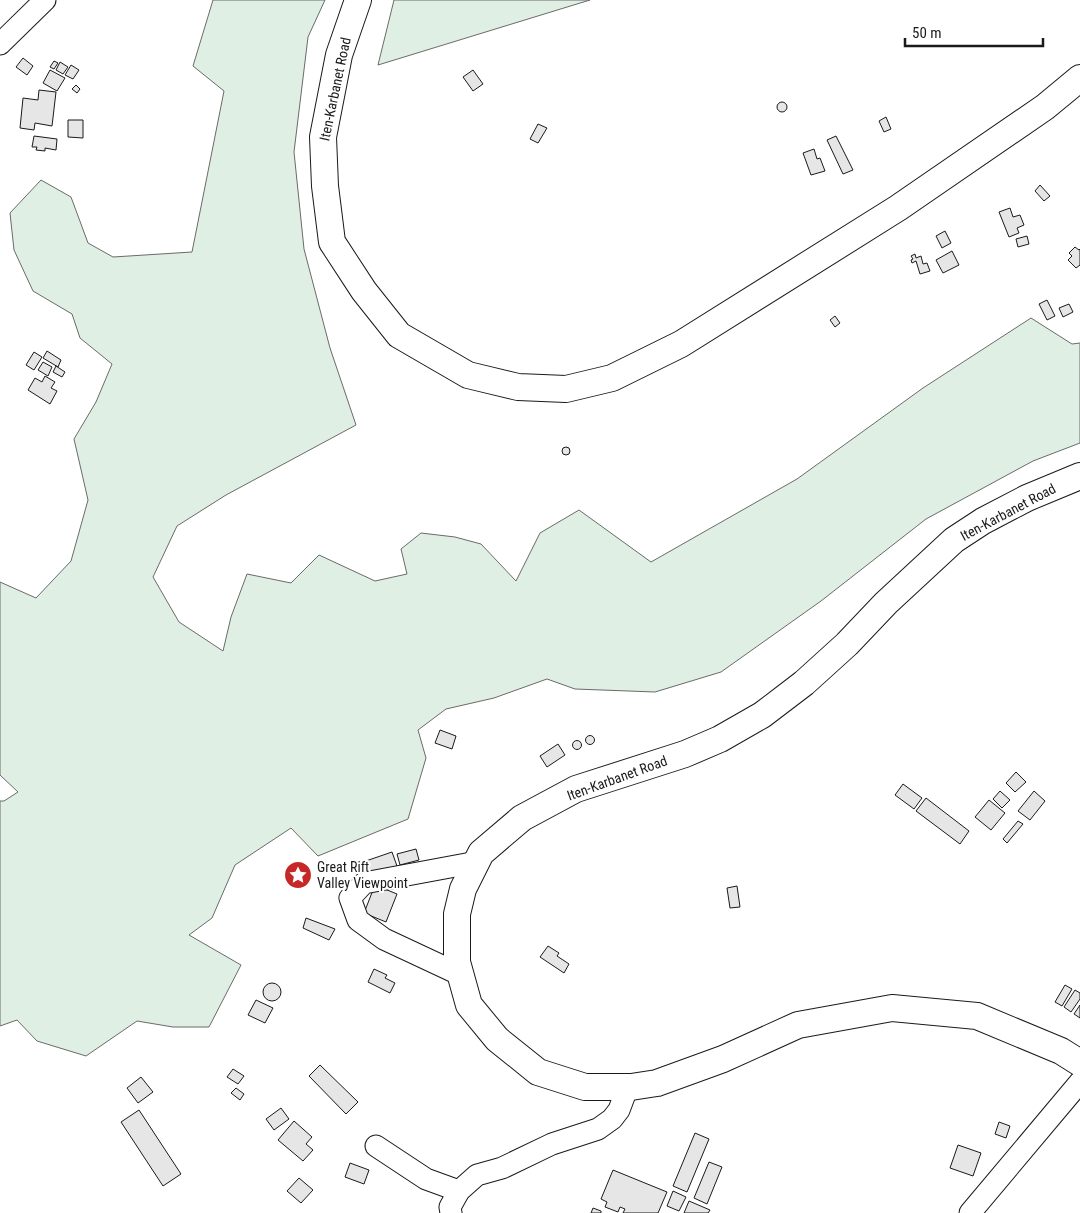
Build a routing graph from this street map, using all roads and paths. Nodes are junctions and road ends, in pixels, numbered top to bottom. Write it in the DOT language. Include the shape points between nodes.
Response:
graph roads {
  1 [pos="46,0"];
  2 [pos="358,0"];
  3 [pos="0,44"];
  4 [pos="1080,78"];
  5 [pos="1080,476"];
  6 [pos="476,862"];
  7 [pos="461,975"];
  8 [pos="1080,1063"];
  9 [pos="1080,1082"];
  10 [pos="628,1086"];
  11 [pos="376,1146"];
  12 [pos="459,1191"];
  13 [pos="451,1213"];
  14 [pos="970,1213"];
  1 -- 3 [label="street"];
  2 -- 4 [label="main road, Iten-Karbanet Road" via="339,55 323,137 324,186 332,242 399,335 468,376 518,387 566,389 612,378 681,344 898,208"];
  5 -- 6 [label="main road, Iten-Karbanet Road" via="1027,498 954,540 847,644 762,715 694,750 576,790 522,818 481,853"];
  6 -- 7 [label="main road, Iten-Karbanet Road" via="463,888 457,914 457,962"];
  6 -- 7 [label="street" via="364,883 350,898 358,920 384,939"];
  7 -- 10 [label="main road, Iten-Karbanet Road" via="469,1005 497,1039 538,1072 584,1087"];
  8 -- 10 [label="main road, Iten-Karbanet Road" via="1061,1051 977,1016 892,1008 798,1025 715,1062 657,1083"];
  9 -- 14 [label="street"];
  10 -- 12 [label="street" via="619,1110 598,1129 477,1175"];
  11 -- 12 [label="street" via="426,1179"];
  12 -- 13 [label="street" via="450,1207"];
}
